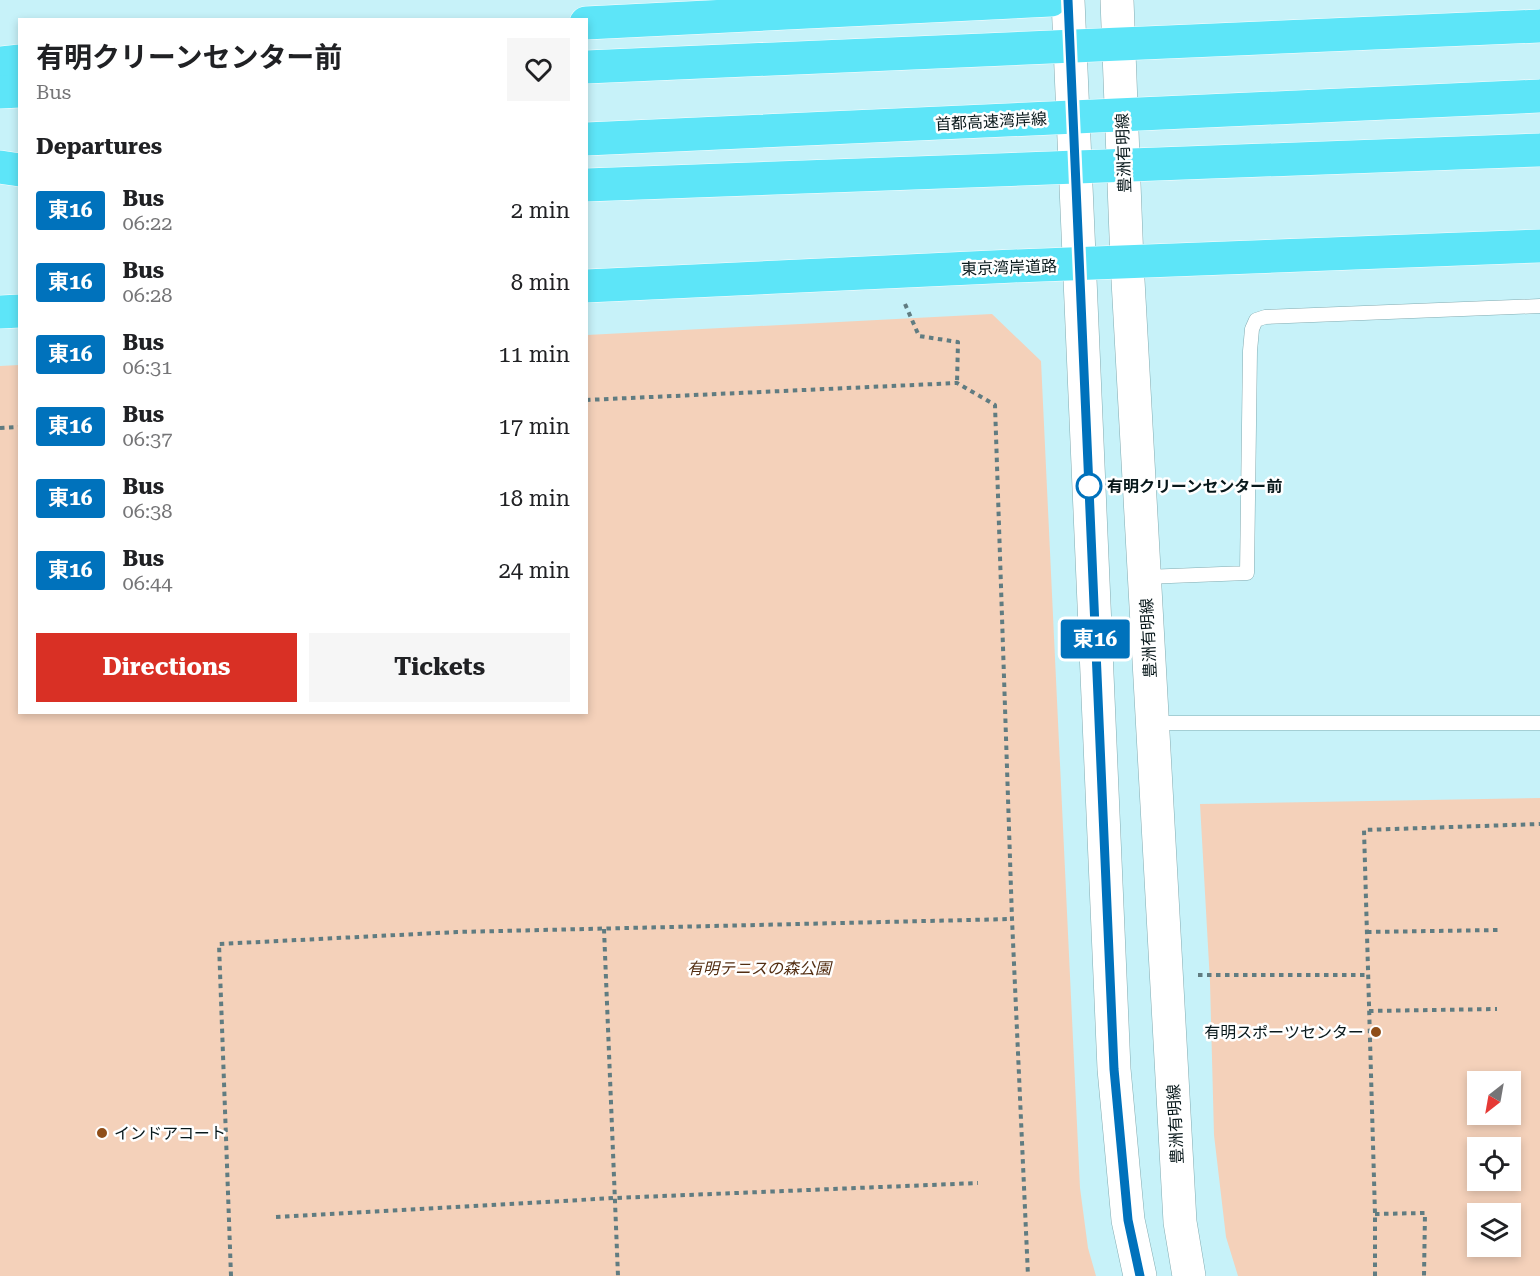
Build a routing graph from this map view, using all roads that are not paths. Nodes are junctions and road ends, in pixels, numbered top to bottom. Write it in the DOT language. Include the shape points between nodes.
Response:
graph roads {
  1 [pos="1051,0"];
  2 [pos="1068,0"];
  3 [pos="1117,0"];
  4 [pos="588,23"];
  5 [pos="1540,26"];
  6 [pos="18,61"];
  7 [pos="0,63"];
  8 [pos="588,67"];
  9 [pos="18,91"];
  10 [pos="0,92"];
  11 [pos="1540,96"];
  12 [pos="588,139"];
  13 [pos="1540,150"];
  14 [pos="18,164"];
  15 [pos="0,166"];
  16 [pos="18,170"];
  17 [pos="588,185"];
  18 [pos="1540,246"];
  19 [pos="1127,262"];
  20 [pos="1080,264"];
  21 [pos="588,286"];
  22 [pos="1540,306"];
  23 [pos="18,311"];
  24 [pos="0,312"];
  25 [pos="1145,577"];
  26 [pos="1153,723"];
  27 [pos="1540,723"];
  28 [pos="1140,1276"];
  29 [pos="1189,1276"];
  1 -- 4 [label="highway"];
  2 -- 20 [label="main road"];
  3 -- 19 [label="main road, 豊洲有明線"];
  5 -- 8 [label="highway, bridge"];
  6 -- 7 [label="highway"];
  9 -- 10 [label="highway"];
  11 -- 12 [label="highway, 首都高速湾岸線, bridge"];
  13 -- 17 [label="highway, bridge"];
  14 -- 15 [label="highway"];
  15 -- 16 [label="highway"];
  18 -- 19 [label="highway, 東京湾岸道路"];
  19 -- 20 [label="highway, 東京湾岸道路"];
  19 -- 25 [label="main road, 豊洲有明線"];
  20 -- 21 [label="highway, 東京湾岸道路"];
  20 -- 28 [label="main road" via="1114,1069 1128,1220"];
  22 -- 25 [label="lane" via="1256,320 1250,351 1247,573"];
  23 -- 24 [label="highway"];
  25 -- 26 [label="main road, 豊洲有明線"];
  26 -- 27 [label="lane"];
  26 -- 29 [label="main road, 豊洲有明線" via="1180,1222"];
}
